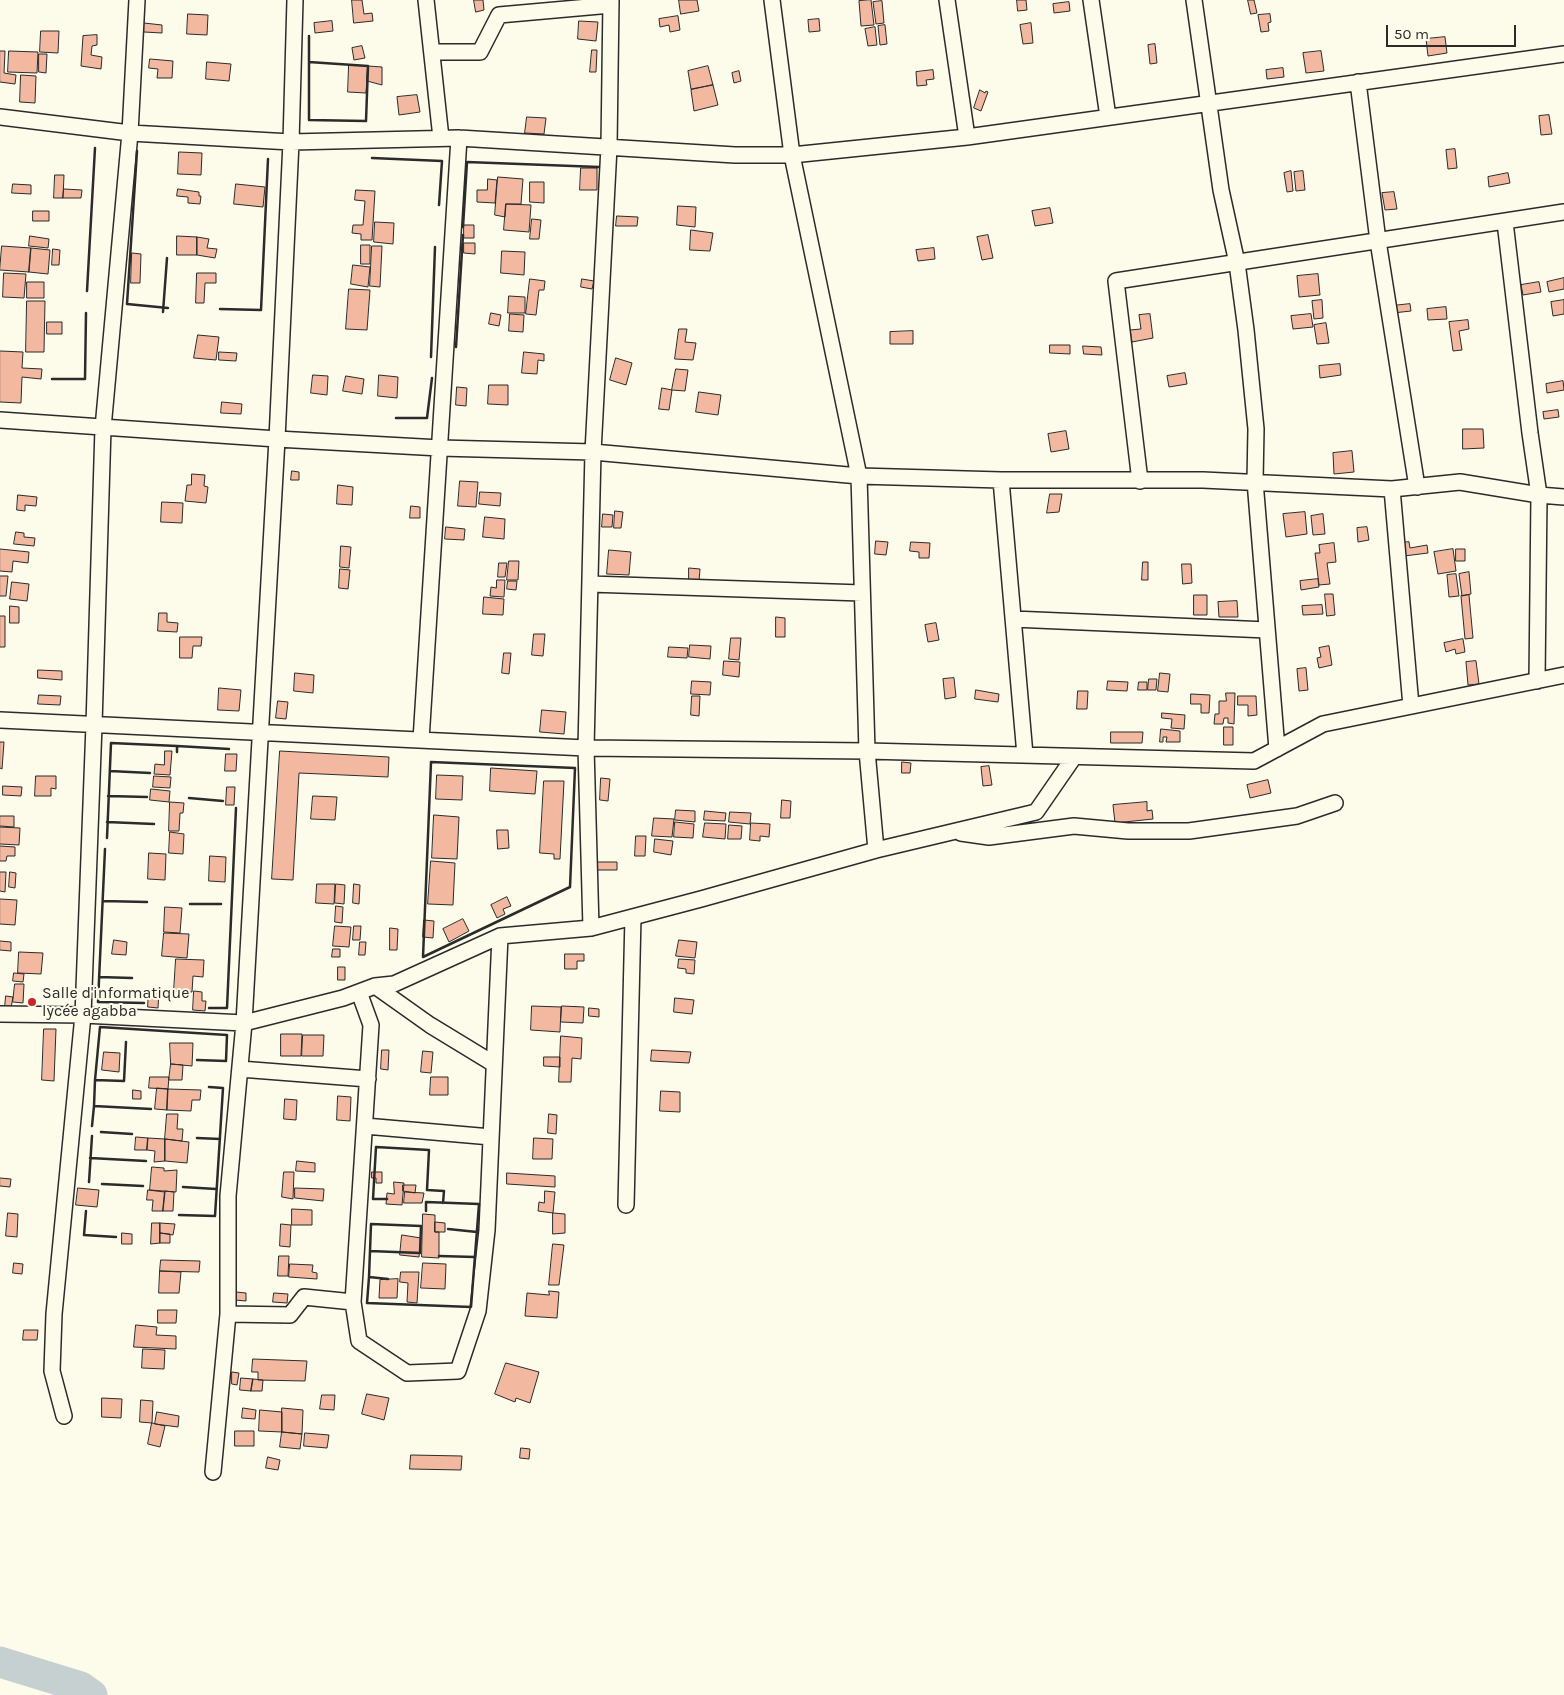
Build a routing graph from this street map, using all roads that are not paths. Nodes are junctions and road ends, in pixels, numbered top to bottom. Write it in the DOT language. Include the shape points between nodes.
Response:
graph roads {
  1 [pos="137,0"];
  2 [pos="295,0"];
  3 [pos="426,0"];
  4 [pos="772,0"];
  5 [pos="947,0"];
  6 [pos="1091,0"];
  7 [pos="1194,0"];
  8 [pos="611,2"];
  9 [pos="432,52"];
  10 [pos="1564,54"];
  11 [pos="1358,82"];
  12 [pos="1209,103"];
  13 [pos="0,117"];
  14 [pos="1108,117"];
  15 [pos="130,133"];
  16 [pos="967,137"];
  17 [pos="441,138"];
  18 [pos="459,138"];
  19 [pos="291,142"];
  20 [pos="609,147"];
  21 [pos="792,154"];
  22 [pos="1564,212"];
  23 [pos="1505,222"];
  24 [pos="1378,241"];
  25 [pos="1237,262"];
  26 [pos="0,420"];
  27 [pos="103,428"];
  28 [pos="277,439"];
  29 [pos="440,448"];
  30 [pos="594,452"];
  31 [pos="859,476"];
  32 [pos="1001,480"];
  33 [pos="1140,480"];
  34 [pos="1255,481"];
  35 [pos="1417,487"];
  36 [pos="1392,489"];
  37 [pos="1539,495"];
  38 [pos="1564,496"];
  39 [pos="590,584"];
  40 [pos="862,593"];
  41 [pos="1013,619"];
  42 [pos="1267,630"];
  43 [pos="1564,675"];
  44 [pos="1537,681"];
  45 [pos="1411,706"];
  46 [pos="0,720"];
  47 [pos="94,725"];
  48 [pos="260,732"];
  49 [pos="421,740"];
  50 [pos="586,748"];
  51 [pos="1277,749"];
  52 [pos="867,752"];
  53 [pos="1025,755"];
  54 [pos="1074,757"];
  55 [pos="1335,803"];
  56 [pos="952,832"];
  57 [pos="876,850"];
  58 [pos="634,917"];
  59 [pos="591,928"];
  60 [pos="500,936"];
  61 [pos="375,986"];
  62 [pos="359,992"];
  63 [pos="0,1014"];
  64 [pos="83,1015"];
  65 [pos="244,1023"];
  66 [pos="494,1064"];
  67 [pos="240,1069"];
  68 [pos="368,1078"];
  69 [pos="365,1126"];
  70 [pos="491,1137"];
  71 [pos="626,1204"];
  72 [pos="353,1302"];
  73 [pos="228,1314"];
  74 [pos="64,1416"];
  75 [pos="213,1472"];
  1 -- 15 [label="street"];
  2 -- 19 [label="street"];
  3 -- 9 [label="street"];
  4 -- 21 [label="street"];
  5 -- 16 [label="street"];
  6 -- 14 [label="street"];
  7 -- 12 [label="street"];
  8 -- 9 [label="street" via="499,15 480,52"];
  8 -- 20 [label="street"];
  9 -- 17 [label="street"];
  10 -- 11 [label="street"];
  11 -- 12 [label="street"];
  11 -- 24 [label="street"];
  12 -- 14 [label="street"];
  12 -- 25 [label="street" via="1221,190"];
  13 -- 15 [label="street"];
  14 -- 16 [label="street"];
  15 -- 19 [label="street"];
  15 -- 27 [label="street"];
  16 -- 21 [label="street"];
  17 -- 18 [label="street"];
  17 -- 19 [label="street"];
  18 -- 20 [label="street"];
  18 -- 29 [label="street"];
  19 -- 28 [label="street"];
  20 -- 21 [label="street" via="735,155"];
  20 -- 30 [label="street"];
  21 -- 31 [label="street"];
  22 -- 23 [label="street"];
  23 -- 24 [label="street"];
  23 -- 37 [label="street"];
  24 -- 25 [label="street"];
  24 -- 35 [label="street"];
  25 -- 33 [label="street" via="1116,281"];
  25 -- 34 [label="street" via="1256,429"];
  26 -- 27 [label="street"];
  27 -- 28 [label="street"];
  27 -- 47 [label="street"];
  28 -- 29 [label="street"];
  28 -- 48 [label="street"];
  29 -- 30 [label="street"];
  29 -- 49 [label="street"];
  30 -- 31 [label="street"];
  30 -- 39 [label="street"];
  31 -- 32 [label="street"];
  31 -- 40 [label="street"];
  32 -- 33 [label="street"];
  32 -- 41 [label="street"];
  33 -- 34 [label="street"];
  34 -- 36 [label="street"];
  34 -- 42 [label="street"];
  35 -- 36 [label="street"];
  35 -- 37 [label="street" via="1460,482"];
  36 -- 45 [label="street"];
  37 -- 38 [label="street"];
  37 -- 44 [label="street"];
  39 -- 40 [label="street"];
  39 -- 50 [label="street"];
  40 -- 52 [label="street"];
  41 -- 42 [label="street"];
  41 -- 53 [label="street"];
  42 -- 51 [label="street"];
  43 -- 44 [label="street"];
  44 -- 45 [label="street"];
  45 -- 51 [label="street" via="1323,724"];
  46 -- 47 [label="street"];
  47 -- 48 [label="street"];
  47 -- 64 [label="street"];
  48 -- 49 [label="street"];
  48 -- 65 [label="street"];
  49 -- 50 [label="street"];
  50 -- 52 [label="street"];
  50 -- 59 [label="street"];
  51 -- 54 [label="street" via="1254,761"];
  52 -- 53 [label="street"];
  52 -- 57 [label="street"];
  53 -- 54 [label="street"];
  54 -- 56 [label="street" via="1036,812"];
  55 -- 56 [label="street" via="1297,816 1189,830 1128,831 1074,826 989,837"];
  56 -- 57 [label="street"];
  57 -- 58 [label="street"];
  58 -- 59 [label="street"];
  58 -- 71 [label="street"];
  59 -- 60 [label="street"];
  60 -- 61 [label="street" via="394,984"];
  60 -- 66 [label="street"];
  61 -- 62 [label="street"];
  61 -- 66 [label="street"];
  62 -- 65 [label="street"];
  62 -- 68 [label="street" via="371,1026"];
  63 -- 64 [label="street"];
  64 -- 65 [label="street"];
  64 -- 74 [label="street" via="54,1324 52,1371"];
  65 -- 67 [label="street"];
  66 -- 70 [label="street"];
  67 -- 68 [label="street"];
  67 -- 73 [label="street" via="228,1196"];
  68 -- 69 [label="street"];
  69 -- 70 [label="street"];
  69 -- 72 [label="street"];
  70 -- 72 [label="street" via="487,1230 478,1311 458,1371 407,1373 384,1358 359,1341"];
  72 -- 73 [label="street" via="304,1297 290,1315"];
  73 -- 75 [label="street"];
}
